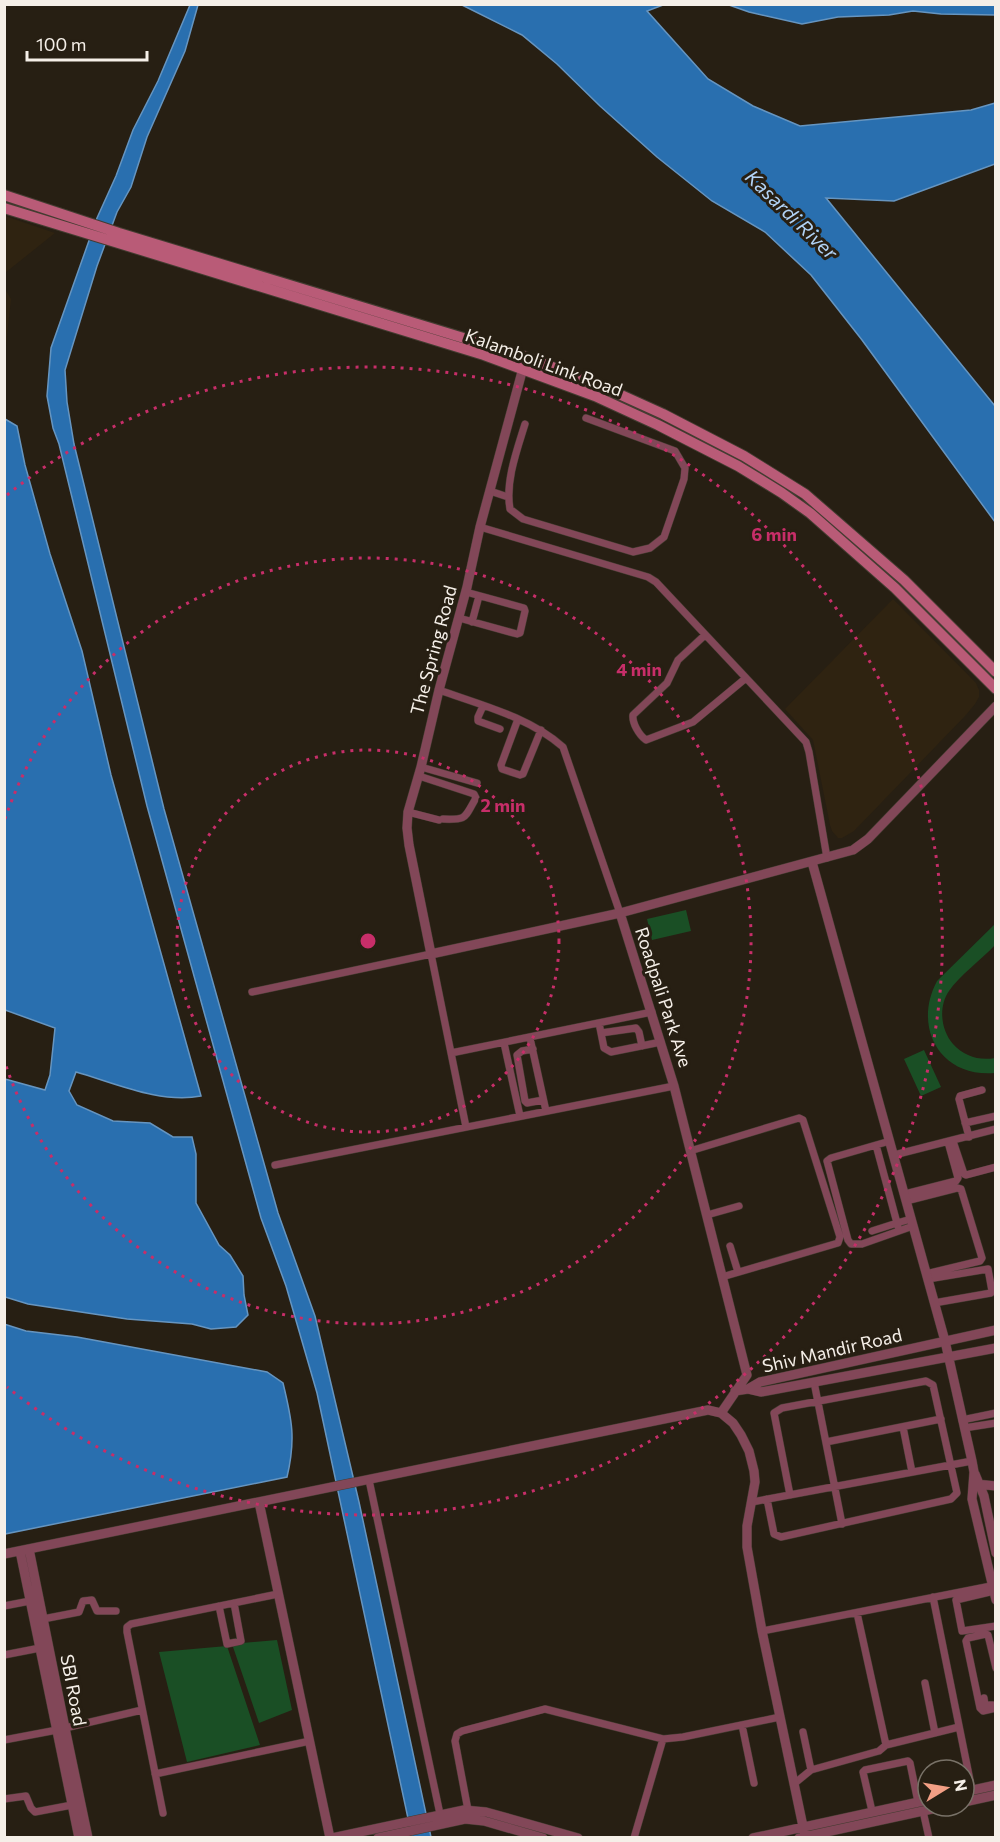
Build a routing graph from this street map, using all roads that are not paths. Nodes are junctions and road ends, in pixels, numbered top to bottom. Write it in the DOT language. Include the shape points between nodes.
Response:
graph roads {
  1 [pos="4,195"];
  2 [pos="18,200"];
  3 [pos="10,210"];
  4 [pos="61,220"];
  5 [pos="117,238"];
  6 [pos="526,357"];
  7 [pos="522,368"];
  8 [pos="586,418"];
  9 [pos="525,424"];
  10 [pos="500,452"];
  11 [pos="515,457"];
  12 [pos="490,491"];
  13 [pos="508,497"];
  14 [pos="480,527"];
  15 [pos="466,592"];
  16 [pos="479,596"];
  17 [pos="459,618"];
  18 [pos="472,622"];
  19 [pos="705,634"];
  20 [pos="996,672"];
  21 [pos="746,678"];
  22 [pos="996,689"];
  23 [pos="439,690"];
  24 [pos="483,706"];
  25 [pos="996,706"];
  26 [pos="506,714"];
  27 [pos="518,719"];
  28 [pos="541,730"];
  29 [pos="420,772"];
  30 [pos="477,783"];
  31 [pos="408,812"];
  32 [pos="827,858"];
  33 [pos="812,862"];
  34 [pos="620,913"];
  35 [pos="431,954"];
  36 [pos="252,992"];
  37 [pos="652,1012"];
  38 [pos="599,1023"];
  39 [pos="601,1033"];
  40 [pos="530,1038"];
  41 [pos="661,1042"];
  42 [pos="504,1043"];
  43 [pos="642,1046"];
  44 [pos="533,1049"];
  45 [pos="451,1053"];
  46 [pos="674,1086"];
  47 [pos="982,1090"];
  48 [pos="543,1100"];
  49 [pos="546,1111"];
  50 [pos="520,1116"];
  51 [pos="996,1116"];
  52 [pos="965,1123"];
  53 [pos="466,1127"];
  54 [pos="996,1129"];
  55 [pos="969,1137"];
  56 [pos="890,1141"];
  57 [pos="951,1142"];
  58 [pos="876,1145"];
  59 [pos="690,1151"];
  60 [pos="894,1155"];
  61 [pos="275,1165"];
  62 [pos="996,1167"];
  63 [pos="905,1197"];
  64 [pos="739,1206"];
  65 [pos="707,1215"];
  66 [pos="912,1222"];
  67 [pos="898,1227"];
  68 [pos="872,1231"];
  69 [pos="730,1246"];
  70 [pos="738,1272"];
  71 [pos="927,1276"];
  72 [pos="722,1277"];
  73 [pos="934,1303"];
  74 [pos="996,1330"];
  75 [pos="945,1341"];
  76 [pos="996,1347"];
  77 [pos="948,1357"];
  78 [pos="814,1382"];
  79 [pos="748,1389"];
  80 [pos="735,1391"];
  81 [pos="818,1401"];
  82 [pos="720,1413"];
  83 [pos="996,1413"];
  84 [pos="941,1419"];
  85 [pos="996,1423"];
  86 [pos="963,1424"];
  87 [pos="903,1426"];
  88 [pos="826,1442"];
  89 [pos="972,1461"];
  90 [pos="951,1465"];
  91 [pos="912,1472"];
  92 [pos="367,1480"];
  93 [pos="976,1484"];
  94 [pos="996,1486"];
  95 [pos="834,1487"];
  96 [pos="790,1495"];
  97 [pos="767,1499"];
  98 [pos="259,1502"];
  99 [pos="752,1502"];
  100 [pos="842,1524"];
  101 [pos="25,1550"];
  102 [pos="996,1553"];
  103 [pos="4,1554"];
  104 [pos="994,1590"];
  105 [pos="278,1594"];
  106 [pos="933,1597"];
  107 [pos="30,1601"];
  108 [pos="234,1603"];
  109 [pos="4,1606"];
  110 [pos="219,1606"];
  111 [pos="116,1611"];
  112 [pos="857,1613"];
  113 [pos="236,1614"];
  114 [pos="221,1617"];
  115 [pos="44,1619"];
  116 [pos="996,1626"];
  117 [pos="762,1631"];
  118 [pos="40,1648"];
  119 [pos="4,1655"];
  120 [pos="996,1668"];
  121 [pos="925,1683"];
  122 [pos="984,1698"];
  123 [pos="996,1706"];
  124 [pos="142,1710"];
  125 [pos="780,1717"];
  126 [pos="742,1725"];
  127 [pos="959,1727"];
  128 [pos="61,1729"];
  129 [pos="803,1732"];
  130 [pos="935,1733"];
  131 [pos="663,1739"];
  132 [pos="4,1740"];
  133 [pos="310,1742"];
  134 [pos="886,1745"];
  135 [pos="963,1758"];
  136 [pos="811,1770"];
  137 [pos="155,1774"];
  138 [pos="916,1782"];
  139 [pos="754,1783"];
  140 [pos="795,1783"];
  141 [pos="996,1785"];
  142 [pos="976,1789"];
  143 [pos="996,1795"];
  144 [pos="4,1799"];
  145 [pos="976,1799"];
  146 [pos="72,1805"];
  147 [pos="916,1805"];
  148 [pos="916,1806"];
  149 [pos="468,1810"];
  150 [pos="872,1811"];
  151 [pos="163,1813"];
  152 [pos="456,1815"];
  153 [pos="437,1817"];
  154 [pos="925,1818"];
  155 [pos="400,1827"];
  156 [pos="803,1833"];
  157 [pos="79,1838"];
  158 [pos="88,1838"];
  159 [pos="331,1838"];
  160 [pos="378,1838"];
  161 [pos="543,1838"];
  162 [pos="578,1838"];
  163 [pos="634,1838"];
  164 [pos="753,1838"];
  165 [pos="929,1838"];
  1 -- 2 [label="main road, Kalamboli Link Road"];
  2 -- 3 [label="main road"];
  2 -- 4 [label="main road, Kalamboli Link Road"];
  3 -- 4 [label="main road, Kalamboli Link Road"];
  4 -- 5 [label="main road, Kalamboli Link Road"];
  5 -- 6 [label="main road, Kalamboli Link Road"];
  5 -- 7 [label="main road, Kalamboli Link Road"];
  6 -- 7 [label="street, The Spring Road"];
  6 -- 20 [label="main road, Kalamboli Link Road" via="663,414 789,483 887,564"];
  7 -- 10 [label="street, The Spring Road"];
  7 -- 22 [label="main road, Kalamboli Link Road" via="648,420 738,466 790,498 895,588"];
  8 -- 13 [label="street" via="675,452 681,460 684,479 664,537 650,548 633,552 523,519 510,509"];
  9 -- 11 [label="street"];
  10 -- 11 [label="street"];
  10 -- 12 [label="street, The Spring Road"];
  11 -- 13 [label="street"];
  12 -- 13 [label="street"];
  12 -- 14 [label="street, The Spring Road"];
  14 -- 15 [label="street, The Spring Road"];
  14 -- 19 [label="street" via="648,577"];
  15 -- 16 [label="street"];
  15 -- 17 [label="street, The Spring Road"];
  16 -- 18 [label="street"];
  16 -- 18 [label="street" via="524,608 520,633"];
  17 -- 18 [label="street"];
  17 -- 23 [label="street, The Spring Road"];
  19 -- 21 [label="street"];
  19 -- 21 [label="street" via="678,660 667,684 633,715 641,737 646,740 693,722"];
  21 -- 32 [label="street" via="806,742"];
  23 -- 24 [label="street, Roadpali Park Ave"];
  23 -- 29 [label="street, The Spring Road"];
  24 -- 26 [label="street, Roadpali Park Ave"];
  24 -- 26 [label="street" via="478,721 499,731"];
  25 -- 32 [label="street" via="868,839 853,850"];
  26 -- 27 [label="street, Roadpali Park Ave"];
  27 -- 28 [label="street, Roadpali Park Ave"];
  27 -- 28 [label="street" via="502,769 523,774"];
  28 -- 34 [label="street, Roadpali Park Ave" via="566,753"];
  29 -- 30 [label="street"];
  29 -- 31 [label="street, The Spring Road"];
  29 -- 31 [label="street" via="476,798 461,820"];
  31 -- 35 [label="street, The Spring Road" via="409,845"];
  32 -- 33 [label="street"];
  33 -- 34 [label="street"];
  33 -- 56 [label="street"];
  34 -- 35 [label="street"];
  34 -- 37 [label="street, Roadpali Park Ave"];
  35 -- 36 [label="street"];
  35 -- 45 [label="street"];
  37 -- 38 [label="street"];
  37 -- 41 [label="street, Roadpali Park Ave"];
  38 -- 39 [label="street"];
  38 -- 40 [label="street"];
  39 -- 43 [label="street" via="636,1028"];
  39 -- 43 [label="street" via="604,1048 611,1052"];
  40 -- 42 [label="street"];
  40 -- 44 [label="street"];
  41 -- 43 [label="street"];
  41 -- 46 [label="street, Roadpali Park Ave"];
  42 -- 45 [label="street"];
  42 -- 50 [label="street"];
  44 -- 48 [label="street"];
  44 -- 48 [label="street" via="517,1055 525,1101"];
  45 -- 53 [label="street"];
  46 -- 49 [label="street"];
  46 -- 59 [label="street, Roadpali Park Ave"];
  47 -- 52 [label="street" via="960,1096"];
  48 -- 49 [label="street"];
  49 -- 50 [label="street"];
  50 -- 53 [label="street"];
  51 -- 52 [label="street"];
  52 -- 55 [label="street"];
  53 -- 61 [label="street"];
  54 -- 55 [label="street"];
  55 -- 57 [label="street"];
  56 -- 58 [label="street"];
  56 -- 60 [label="street"];
  57 -- 60 [label="street"];
  57 -- 62 [label="street" via="964,1174"];
  57 -- 63 [label="street" via="956,1181"];
  58 -- 67 [label="street"];
  58 -- 67 [label="street" via="831,1158 827,1165 851,1244 862,1244"];
  59 -- 65 [label="street, Roadpali Park Ave"];
  59 -- 70 [label="street" via="803,1120 840,1237 838,1243"];
  60 -- 63 [label="street"];
  63 -- 66 [label="street"];
  63 -- 71 [label="street" via="961,1189 982,1258"];
  64 -- 65 [label="street"];
  65 -- 72 [label="street, Roadpali Park Ave"];
  66 -- 67 [label="street"];
  66 -- 71 [label="street"];
  67 -- 68 [label="street"];
  69 -- 70 [label="street"];
  70 -- 72 [label="street"];
  71 -- 73 [label="street"];
  71 -- 73 [label="street" via="988,1269 991,1293"];
  72 -- 80 [label="street, Roadpali Park Ave" via="747,1375"];
  73 -- 75 [label="street"];
  74 -- 75 [label="street, Shiv Mandir Road"];
  75 -- 77 [label="street"];
  75 -- 79 [label="street, Shiv Mandir Road" via="760,1382"];
  76 -- 77 [label="street, Shiv Mandir Road"];
  77 -- 78 [label="street, Shiv Mandir Road"];
  77 -- 86 [label="street"];
  78 -- 79 [label="street, Shiv Mandir Road" via="761,1392"];
  78 -- 81 [label="street"];
  79 -- 80 [label="street"];
  80 -- 82 [label="street"];
  81 -- 84 [label="street" via="926,1381 933,1385"];
  81 -- 88 [label="street"];
  81 -- 96 [label="street" via="774,1413"];
  82 -- 92 [label="street" via="708,1410"];
  82 -- 99 [label="street" via="733,1423 749,1451 755,1482"];
  83 -- 86 [label="street"];
  84 -- 87 [label="street"];
  84 -- 90 [label="street"];
  85 -- 86 [label="street"];
  86 -- 89 [label="street"];
  87 -- 88 [label="street"];
  87 -- 91 [label="street"];
  88 -- 95 [label="street"];
  89 -- 90 [label="street"];
  89 -- 93 [label="street"];
  90 -- 91 [label="street"];
  90 -- 100 [label="street" via="957,1493 951,1499"];
  91 -- 95 [label="street"];
  92 -- 98 [label="street"];
  92 -- 153 [label="street"];
  93 -- 94 [label="street"];
  93 -- 102 [label="street" via="984,1496"];
  93 -- 104 [label="street" via="972,1499"];
  95 -- 96 [label="street"];
  95 -- 100 [label="street"];
  96 -- 97 [label="street"];
  97 -- 99 [label="street"];
  97 -- 100 [label="street" via="774,1534 781,1537"];
  98 -- 101 [label="street"];
  98 -- 105 [label="street"];
  99 -- 117 [label="street" via="747,1547"];
  101 -- 103 [label="street"];
  101 -- 107 [label="street, SBI Road"];
  101 -- 115 [label="street, SBI Road"];
  104 -- 106 [label="street"];
  104 -- 116 [label="street" via="956,1600 963,1632"];
  105 -- 108 [label="street"];
  105 -- 133 [label="street"];
  106 -- 112 [label="street"];
  106 -- 127 [label="street"];
  107 -- 109 [label="street"];
  107 -- 118 [label="street, SBI Road"];
  108 -- 110 [label="street"];
  108 -- 113 [label="street"];
  110 -- 114 [label="street"];
  110 -- 124 [label="street" via="127,1627"];
  111 -- 115 [label="street" via="97,1611 89,1599 83,1601 79,1612"];
  112 -- 117 [label="street"];
  112 -- 134 [label="street"];
  113 -- 114 [label="street"];
  113 -- 114 [label="street" via="241,1641 227,1644"];
  115 -- 128 [label="street, SBI Road"];
  117 -- 125 [label="street"];
  118 -- 119 [label="street"];
  118 -- 128 [label="street, SBI Road"];
  120 -- 123 [label="street" via="988,1635 968,1638 980,1708 982,1711"];
  121 -- 130 [label="street"];
  122 -- 123 [label="street" via="986,1705"];
  124 -- 128 [label="street"];
  124 -- 137 [label="street"];
  125 -- 126 [label="street"];
  125 -- 140 [label="street"];
  126 -- 131 [label="street"];
  126 -- 139 [label="street"];
  127 -- 130 [label="street"];
  127 -- 135 [label="street"];
  128 -- 132 [label="street"];
  128 -- 146 [label="street, SBI Road"];
  128 -- 158 [label="street, SBI Road"];
  129 -- 136 [label="street"];
  130 -- 134 [label="street"];
  131 -- 149 [label="street" via="545,1709 462,1731 456,1741"];
  131 -- 163 [label="street"];
  133 -- 137 [label="street"];
  133 -- 159 [label="street"];
  134 -- 136 [label="street" via="879,1751"];
  136 -- 140 [label="street"];
  137 -- 151 [label="street"];
  138 -- 150 [label="street" via="908,1761 865,1770"];
  140 -- 156 [label="street"];
  141 -- 142 [label="street"];
  143 -- 145 [label="street"];
  144 -- 146 [label="street" via="26,1796 35,1812"];
  146 -- 157 [label="street, SBI Road"];
  147 -- 150 [label="street"];
  148 -- 156 [label="street"];
  149 -- 152 [label="street"];
  149 -- 162 [label="street"];
  150 -- 156 [label="street"];
  152 -- 153 [label="street"];
  152 -- 161 [label="street"];
  153 -- 155 [label="street"];
  154 -- 165 [label="street"];
  155 -- 159 [label="street"];
  155 -- 160 [label="street"];
  156 -- 164 [label="street"];
}
